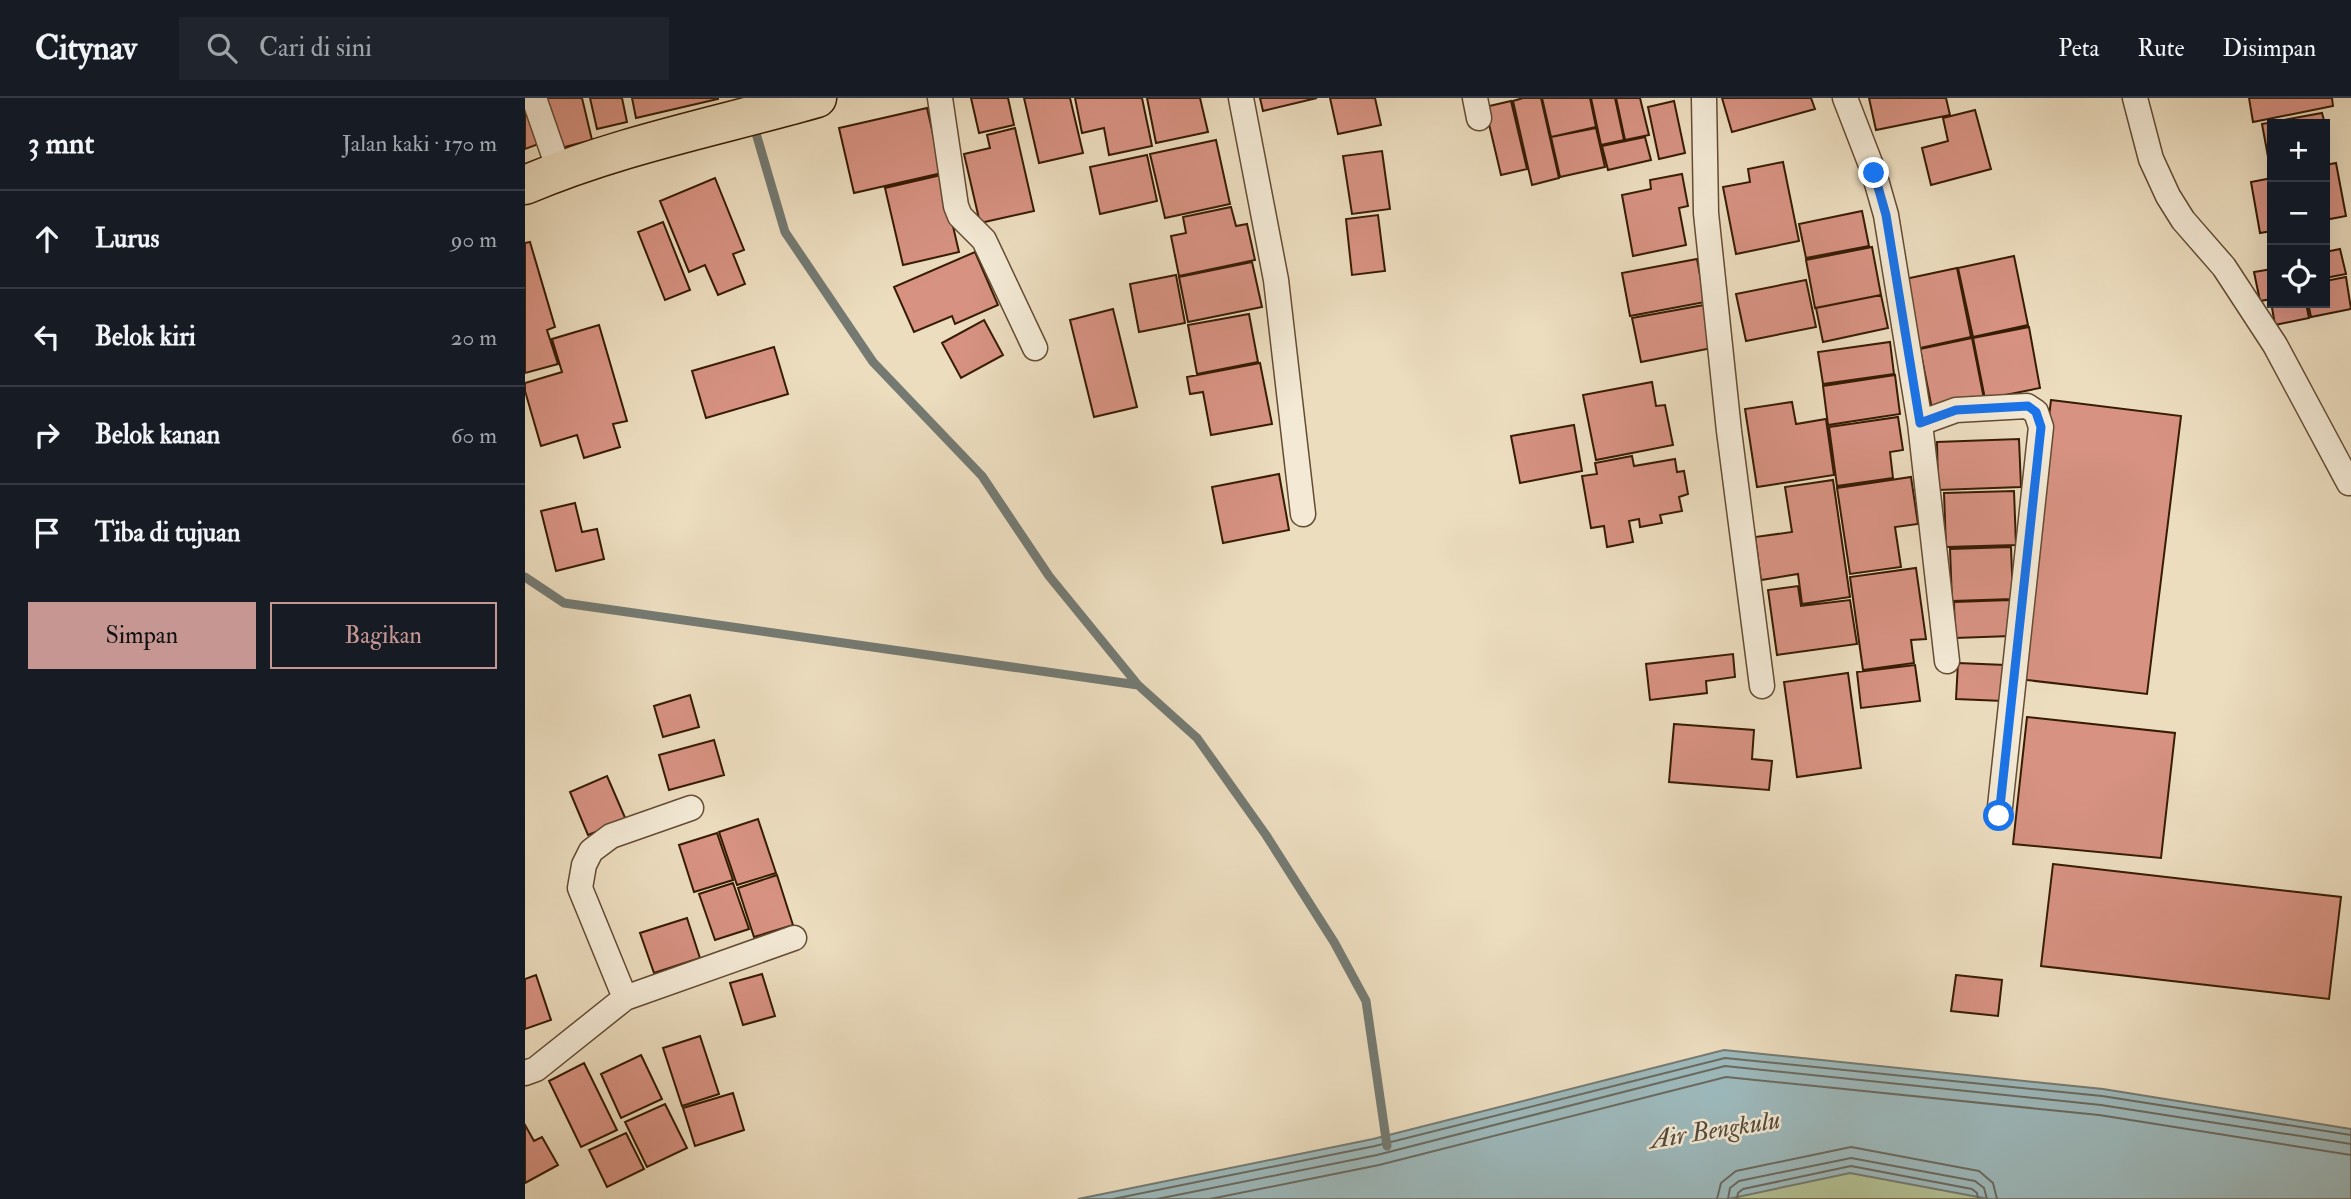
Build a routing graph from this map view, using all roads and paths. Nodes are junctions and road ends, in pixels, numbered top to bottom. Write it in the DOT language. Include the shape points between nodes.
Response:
graph roads {
  1 [pos="534,98"];
  2 [pos="940,98"];
  3 [pos="1241,98"];
  4 [pos="1704,98"];
  5 [pos="1845,98"];
  6 [pos="2135,98"];
  7 [pos="808,101"];
  8 [pos="559,170"];
  9 [pos="525,185"];
  10 [pos="1035,348"];
  11 [pos="1920,423"];
  12 [pos="2349,482"];
  13 [pos="1303,514"];
  14 [pos="1947,661"];
  15 [pos="1762,686"];
  16 [pos="691,808"];
  17 [pos="1999,816"];
  18 [pos="794,938"];
  19 [pos="625,998"];
  20 [pos="525,1073"];
  1 -- 8 [label="street"];
  2 -- 10 [label="street" via="956,206 984,240"];
  3 -- 13 [label="street" via="1276,280"];
  4 -- 15 [label="street" via="1706,213"];
  5 -- 11 [label="street" via="1886,215"];
  6 -- 12 [label="street" via="2151,159 2168,196 2224,267 2274,345"];
  7 -- 8 [label="main road"];
  8 -- 9 [label="main road"];
  11 -- 14 [label="street"];
  11 -- 17 [label="street" via="1956,410 2028,406 2036,412 2041,427"];
  16 -- 19 [label="street" via="611,836 590,851 584,865 580,888"];
  18 -- 19 [label="street"];
  19 -- 20 [label="street"];
}
